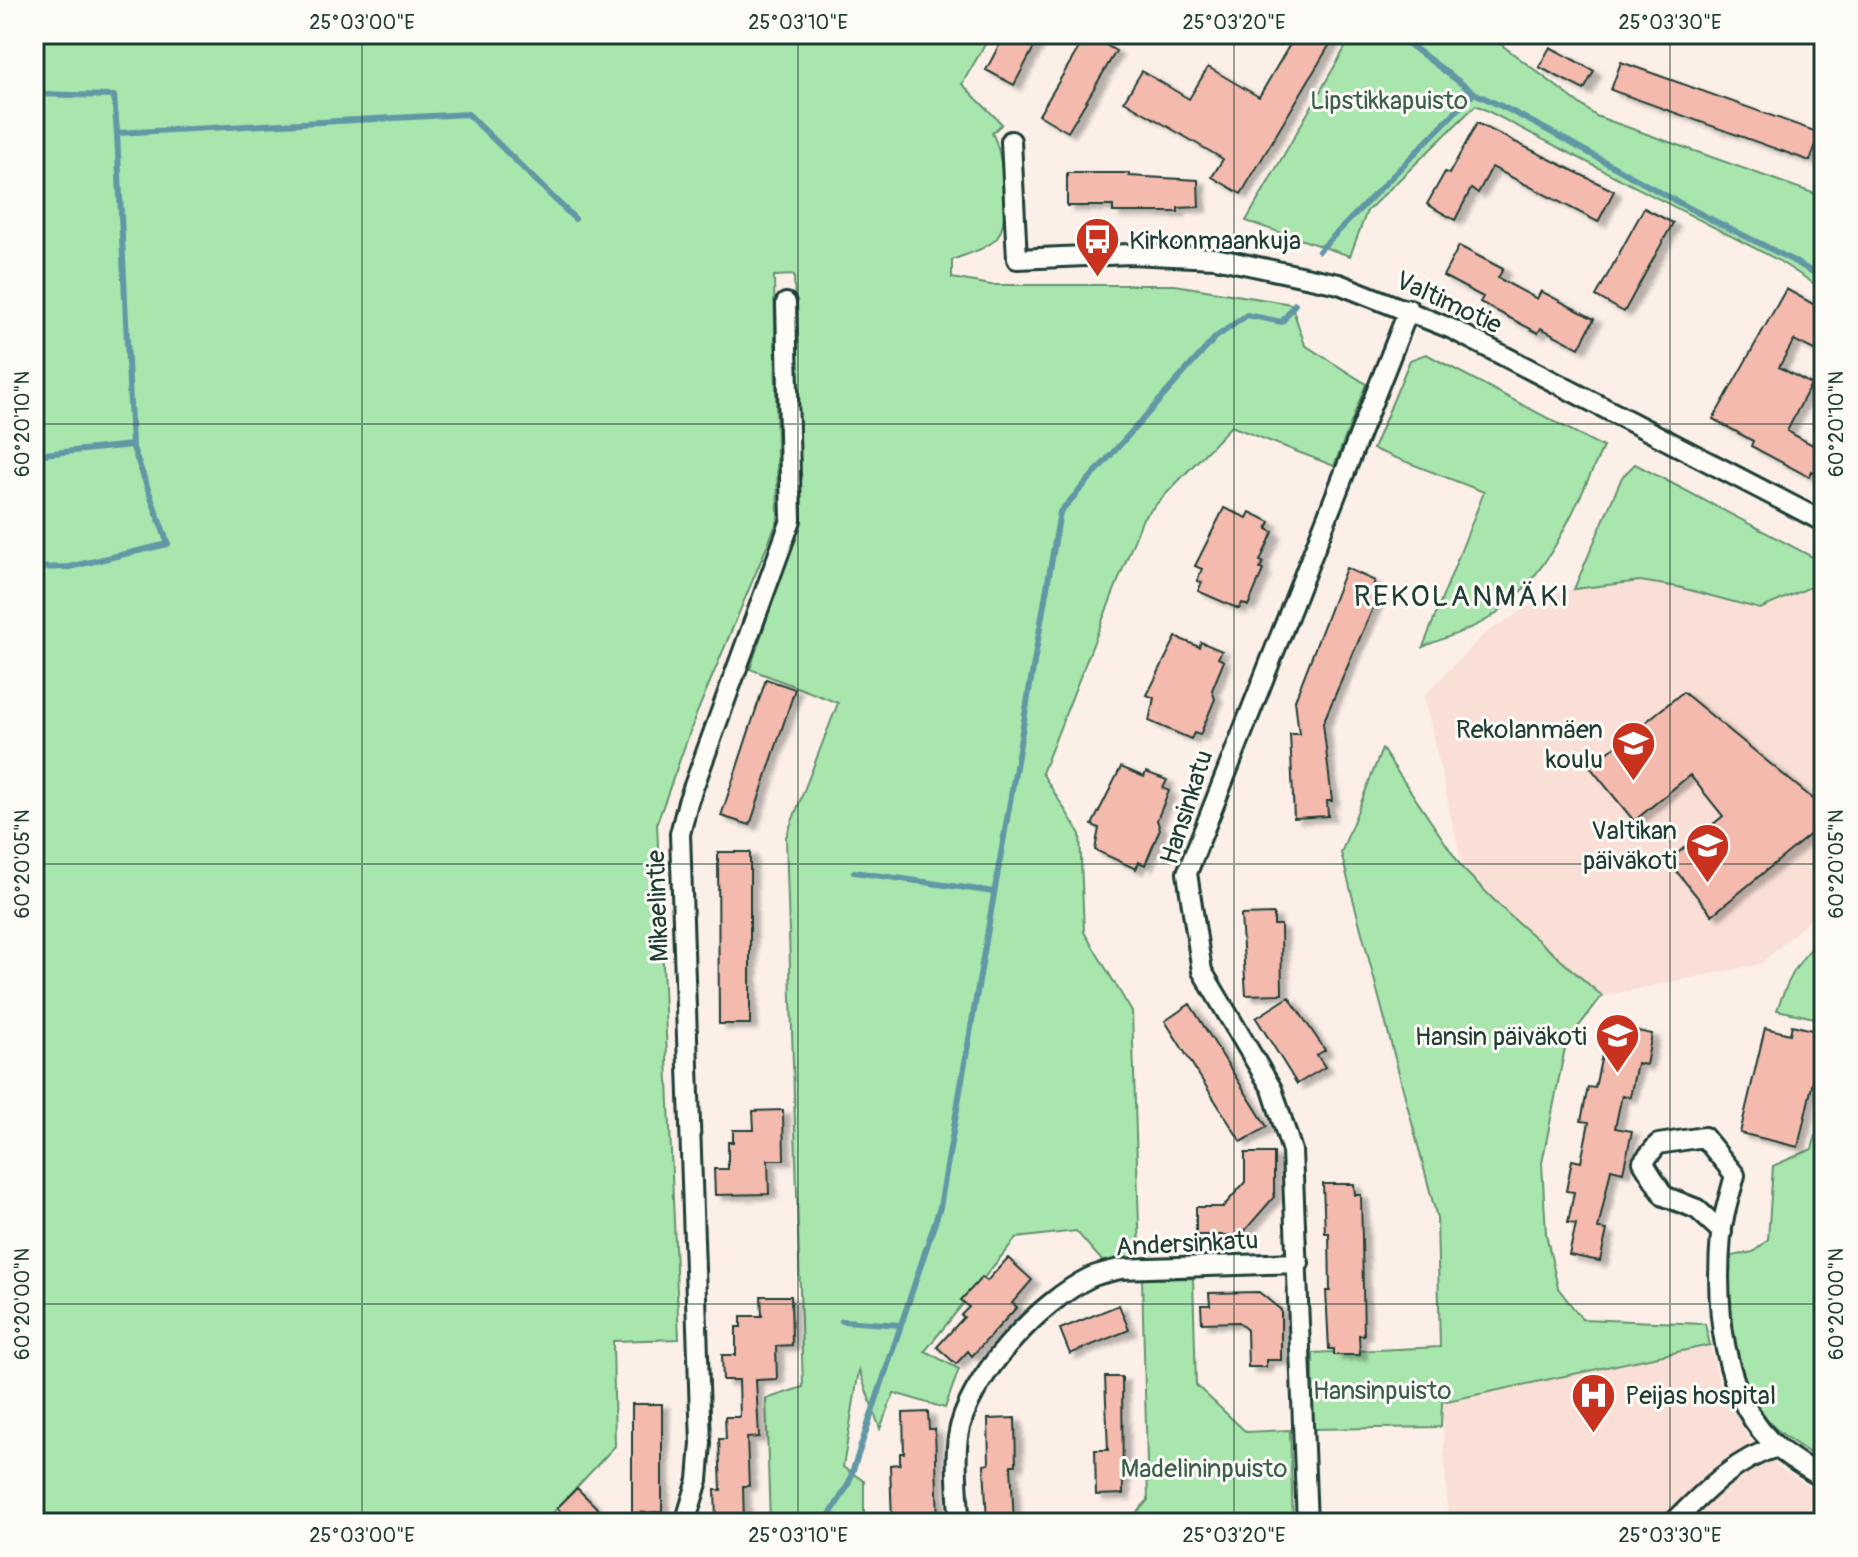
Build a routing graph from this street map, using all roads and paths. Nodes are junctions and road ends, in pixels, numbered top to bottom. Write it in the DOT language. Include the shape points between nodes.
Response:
graph roads {
  1 [pos="1011,141"];
  2 [pos="786,303"];
  3 [pos="1409,309"];
  4 [pos="1824,522"];
  5 [pos="1722,1232"];
  6 [pos="1299,1263"];
  7 [pos="1777,1447"];
  8 [pos="1824,1479"];
  9 [pos="685,1523"];
  10 [pos="959,1523"];
  11 [pos="1307,1523"];
  12 [pos="1673,1523"];
  1 -- 3 [label="street, Valtimotie" via="1017,259 1130,254 1215,258 1325,280"];
  2 -- 9 [label="street, Mikaelintie" via="791,520 680,834 701,1443 698,1480"];
  3 -- 4 [label="street, Valtimotie"];
  3 -- 6 [label="street, Hansinkatu" via="1187,873 1202,971 1272,1089 1292,1151"];
  5 -- 5 [label="street" via="1735,1175 1704,1137 1658,1144 1643,1162 1664,1196 1697,1209"];
  5 -- 7 [label="street" via="1720,1277 1731,1371 1758,1424"];
  6 -- 10 [label="street, Andersinkatu" via="1120,1269 1092,1276 1056,1299 987,1372 967,1407 958,1438"];
  6 -- 11 [label="street, Hansinkatu"];
  7 -- 8 [label="street"];
  7 -- 12 [label="street" via="1755,1453"];
}
